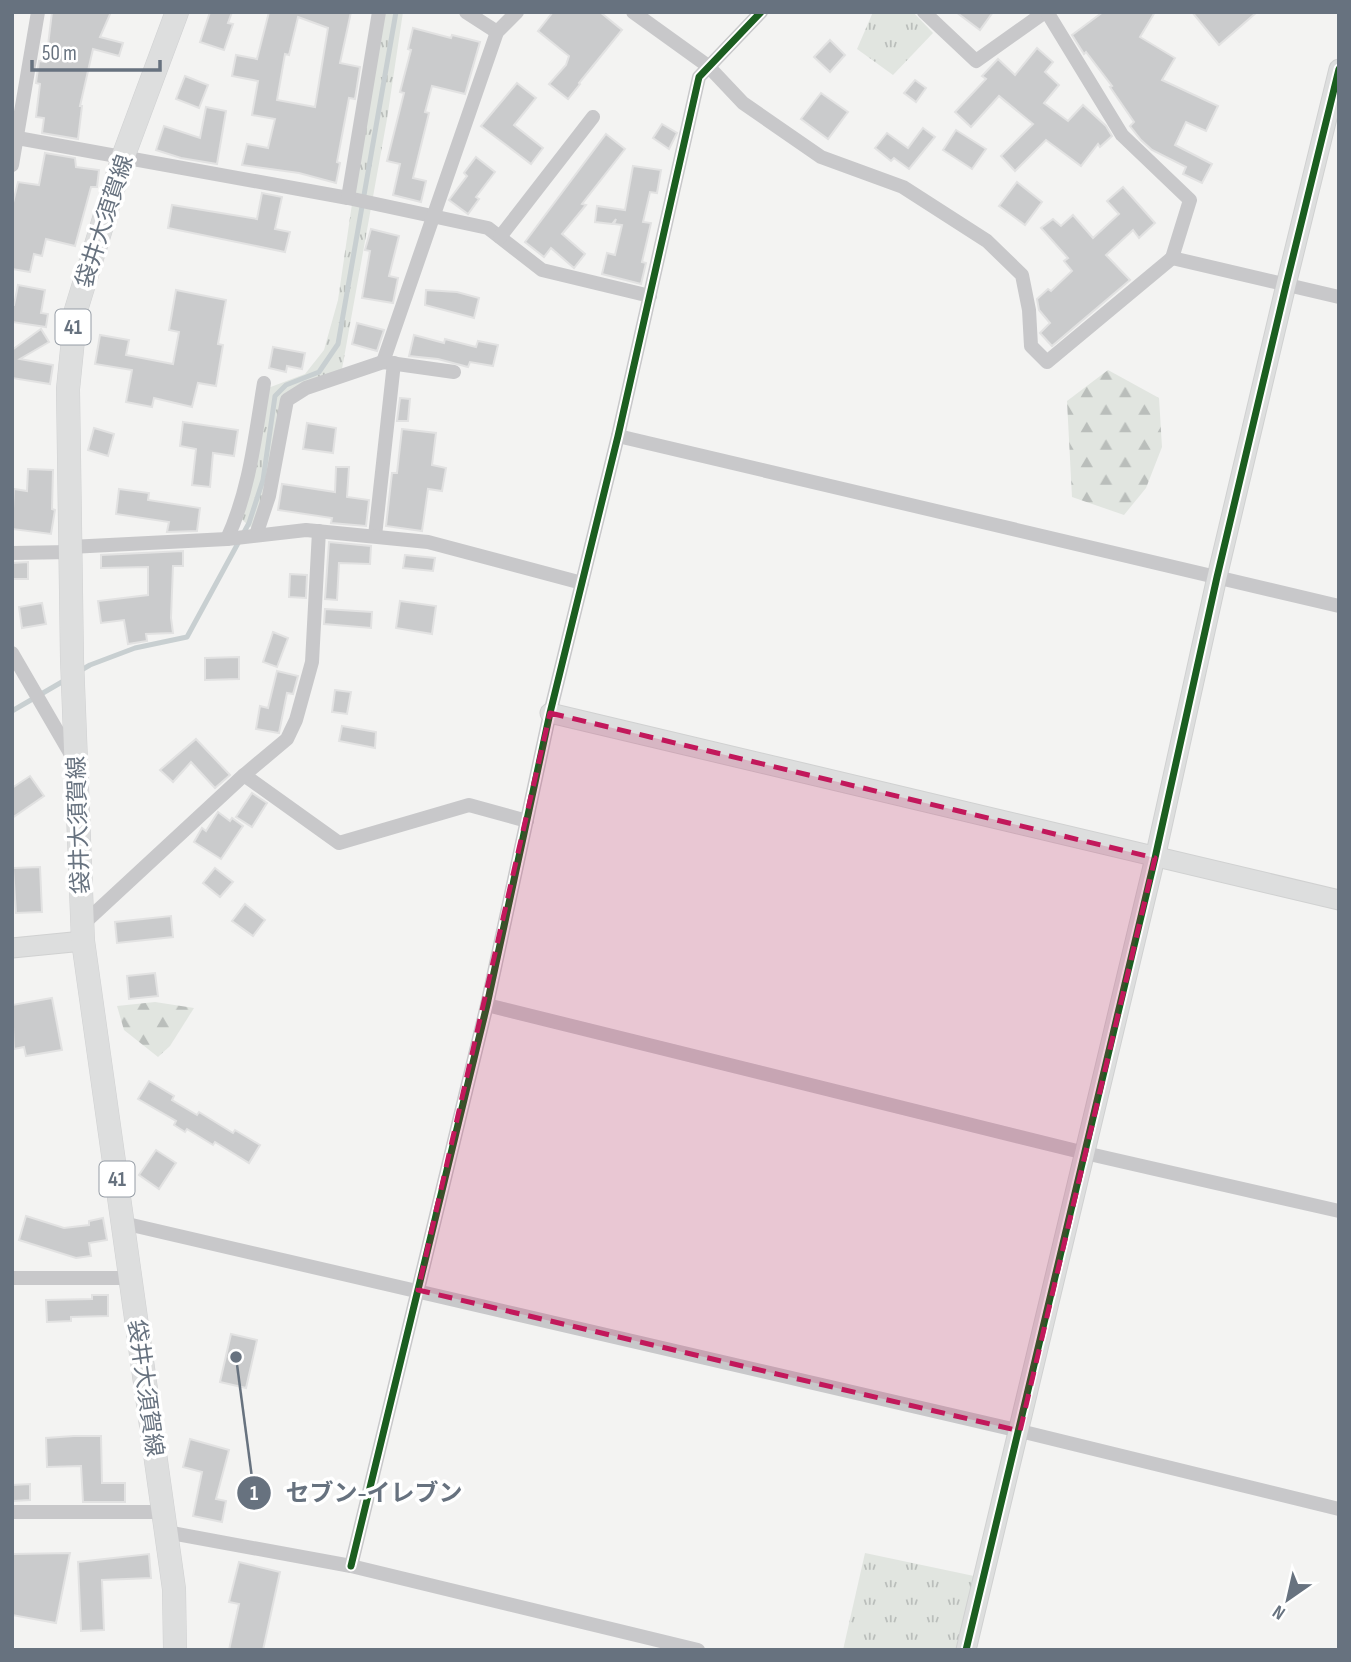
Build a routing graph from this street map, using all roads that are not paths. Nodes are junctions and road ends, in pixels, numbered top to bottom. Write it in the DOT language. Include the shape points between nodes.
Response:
graph roads {
  1 [pos="38,12"];
  2 [pos="177,12"];
  3 [pos="379,12"];
  4 [pos="466,12"];
  5 [pos="517,12"];
  6 [pos="632,12"];
  7 [pos="761,12"];
  8 [pos="923,12"];
  9 [pos="1046,12"];
  10 [pos="497,32"];
  11 [pos="708,66"];
  12 [pos="1339,69"];
  13 [pos="593,117"];
  14 [pos="15,138"];
  15 [pos="123,157"];
  16 [pos="12,164"];
  17 [pos="348,198"];
  18 [pos="433,216"];
  19 [pos="500,237"];
  20 [pos="1172,258"];
  21 [pos="1286,285"];
  22 [pos="650,296"];
  23 [pos="1339,297"];
  24 [pos="389,363"];
  25 [pos="454,372"];
  26 [pos="264,383"];
  27 [pos="618,436"];
  28 [pos="318,531"];
  29 [pos="256,536"];
  30 [pos="375,536"];
  31 [pos="227,538"];
  32 [pos="70,550"];
  33 [pos="12,553"];
  34 [pos="1217,577"];
  35 [pos="582,583"];
  36 [pos="1339,606"];
  37 [pos="12,653"];
  38 [pos="550,713"];
  39 [pos="75,761"];
  40 [pos="244,775"];
  41 [pos="527,821"];
  42 [pos="1154,858"];
  43 [pos="1339,900"];
  44 [pos="82,933"];
  45 [pos="12,948"];
  46 [pos="487,1005"];
  47 [pos="1085,1153"];
  48 [pos="1339,1210"];
  49 [pos="123,1223"];
  50 [pos="12,1278"];
  51 [pos="131,1278"];
  52 [pos="418,1290"];
  53 [pos="1020,1431"];
  54 [pos="1339,1509"];
  55 [pos="12,1512"];
  56 [pos="165,1522"];
  57 [pos="351,1566"];
  58 [pos="175,1650"];
  59 [pos="698,1650"];
  60 [pos="966,1650"];
  1 -- 14 [label="street"];
  2 -- 15 [label="main road, 袋井大須賀線 / 41"];
  3 -- 17 [label="street"];
  4 -- 10 [label="street"];
  5 -- 10 [label="street"];
  6 -- 11 [label="street"];
  7 -- 11 [label="street"];
  8 -- 9 [label="street" via="976,61"];
  9 -- 20 [label="street" via="1122,135 1190,200"];
  10 -- 18 [label="street"];
  11 -- 20 [label="street" via="743,103 821,157 903,187 987,241 1023,275 1031,346 1047,362"];
  11 -- 22 [label="street" via="699,77"];
  12 -- 21 [label="street"];
  13 -- 19 [label="street"];
  14 -- 15 [label="street"];
  14 -- 16 [label="street"];
  15 -- 17 [label="street"];
  15 -- 32 [label="main road, 袋井大須賀線 / 41" via="76,310 70,351"];
  17 -- 18 [label="street"];
  18 -- 19 [label="street" via="488,228"];
  18 -- 24 [label="street"];
  19 -- 22 [label="street" via="542,270"];
  20 -- 21 [label="street"];
  21 -- 23 [label="street"];
  21 -- 34 [label="street"];
  22 -- 27 [label="street"];
  24 -- 25 [label="street"];
  24 -- 29 [label="street" via="306,388 287,400 269,496"];
  24 -- 30 [label="street"];
  26 -- 31 [label="street" via="247,485"];
  27 -- 34 [label="street"];
  27 -- 35 [label="street"];
  28 -- 29 [label="street"];
  28 -- 30 [label="street"];
  28 -- 40 [label="street" via="312,662 296,720 287,739"];
  29 -- 31 [label="street"];
  30 -- 35 [label="street" via="450,547"];
  31 -- 32 [label="street"];
  32 -- 33 [label="street"];
  32 -- 39 [label="main road, 袋井大須賀線 / 41"];
  34 -- 36 [label="street"];
  34 -- 42 [label="street"];
  35 -- 38 [label="street"];
  37 -- 39 [label="street"];
  38 -- 41 [label="street"];
  38 -- 42 [label="street"];
  39 -- 44 [label="main road, 袋井大須賀線 / 41"];
  40 -- 41 [label="street" via="339,843 469,805"];
  40 -- 44 [label="street"];
  41 -- 46 [label="street"];
  42 -- 43 [label="street"];
  42 -- 47 [label="street"];
  44 -- 45 [label="street"];
  44 -- 49 [label="main road, 袋井大須賀線 / 41"];
  46 -- 47 [label="street"];
  46 -- 52 [label="street"];
  47 -- 48 [label="street"];
  47 -- 53 [label="street"];
  49 -- 51 [label="main road, 袋井大須賀線 / 41"];
  49 -- 52 [label="street"];
  50 -- 51 [label="street"];
  51 -- 56 [label="main road, 袋井大須賀線 / 41"];
  52 -- 53 [label="street"];
  52 -- 57 [label="street"];
  53 -- 54 [label="street"];
  53 -- 60 [label="street"];
  55 -- 56 [label="street"];
  56 -- 57 [label="street"];
  56 -- 58 [label="main road, 袋井大須賀線 / 41" via="174,1589"];
  57 -- 59 [label="street"];
}
